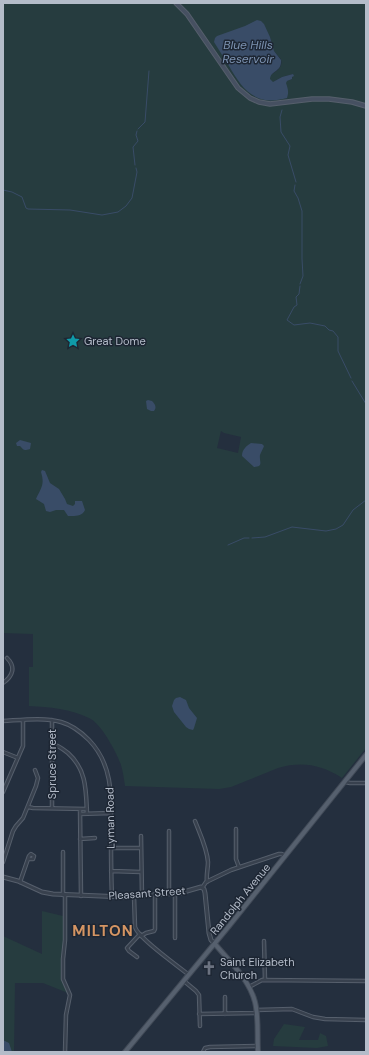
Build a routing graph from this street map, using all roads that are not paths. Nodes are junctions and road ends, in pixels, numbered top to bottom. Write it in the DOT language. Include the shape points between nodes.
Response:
graph roads {
  1 [pos="176,3"];
  2 [pos="366,106"];
  3 [pos="7,658"];
  4 [pos="3,683"];
  5 [pos="3,720"];
  6 [pos="24,720"];
  7 [pos="52,720"];
  8 [pos="52,744"];
  9 [pos="3,752"];
  10 [pos="366,755"];
  11 [pos="18,758"];
  12 [pos="35,770"];
  13 [pos="345,782"];
  14 [pos="366,783"];
  15 [pos="3,792"];
  16 [pos="28,807"];
  17 [pos="52,808"];
  18 [pos="80,809"];
  19 [pos="87,809"];
  20 [pos="111,813"];
  21 [pos="80,814"];
  22 [pos="87,814"];
  23 [pos="195,821"];
  24 [pos="236,829"];
  25 [pos="169,831"];
  26 [pos="141,836"];
  27 [pos="95,838"];
  28 [pos="80,839"];
  29 [pos="111,848"];
  30 [pos="141,848"];
  31 [pos="63,852"];
  32 [pos="285,856"];
  33 [pos="28,859"];
  34 [pos="3,862"];
  35 [pos="239,867"];
  36 [pos="111,871"];
  37 [pos="141,872"];
  38 [pos="3,877"];
  39 [pos="20,882"];
  40 [pos="207,882"];
  41 [pos="202,888"];
  42 [pos="175,893"];
  43 [pos="169,894"];
  44 [pos="64,895"];
  45 [pos="154,895"];
  46 [pos="81,896"];
  47 [pos="134,896"];
  48 [pos="142,896"];
  49 [pos="112,897"];
  50 [pos="140,935"];
  51 [pos="175,938"];
  52 [pos="264,941"];
  53 [pos="215,944"];
  54 [pos="137,958"];
  55 [pos="189,975"];
  56 [pos="264,980"];
  57 [pos="184,981"];
  58 [pos="366,981"];
  59 [pos="249,987"];
  60 [pos="225,997"];
  61 [pos="256,1011"];
  62 [pos="199,1014"];
  63 [pos="225,1014"];
  64 [pos="366,1020"];
  65 [pos="200,1026"];
  66 [pos="258,1046"];
  67 [pos="65,1052"];
  68 [pos="125,1052"];
  69 [pos="203,1052"];
  70 [pos="258,1052"];
  1 -- 2 [label="main road" via="187,14 238,88 250,98 270,104 329,99"];
  3 -- 4 [label="street" via="11,662 12,671"];
  5 -- 6 [label="street, Lyman Road"];
  6 -- 7 [label="street, Lyman Road"];
  6 -- 11 [label="street" via="23,744"];
  7 -- 8 [label="street, Spruce Street"];
  7 -- 20 [label="street, Lyman Road" via="74,728 97,750 108,774"];
  8 -- 17 [label="street, Spruce Street"];
  8 -- 19 [label="street" via="69,754 80,767 86,784"];
  9 -- 11 [label="street"];
  10 -- 13 [label="main road, Randolph Avenue"];
  11 -- 15 [label="street"];
  12 -- 16 [label="street" via="37,782"];
  13 -- 14 [label="street"];
  13 -- 32 [label="main road, Randolph Avenue"];
  16 -- 17 [label="street"];
  16 -- 34 [label="street" via="16,826"];
  17 -- 18 [label="street"];
  18 -- 19 [label="street"];
  18 -- 21 [label="street"];
  19 -- 22 [label="street"];
  20 -- 22 [label="street"];
  20 -- 29 [label="street, Lyman Road"];
  21 -- 22 [label="street"];
  21 -- 28 [label="street"];
  23 -- 40 [label="street" via="207,852"];
  24 -- 35 [label="street" via="236,859"];
  25 -- 43 [label="street"];
  26 -- 30 [label="street"];
  27 -- 28 [label="street"];
  28 -- 46 [label="street"];
  29 -- 30 [label="street"];
  29 -- 36 [label="street, Lyman Road"];
  30 -- 37 [label="street"];
  31 -- 44 [label="street"];
  32 -- 35 [label="street" via="279,854"];
  32 -- 53 [label="main road, Randolph Avenue"];
  33 -- 39 [label="street"];
  35 -- 40 [label="street"];
  36 -- 37 [label="street"];
  36 -- 49 [label="street, Lyman Road"];
  37 -- 48 [label="street"];
  38 -- 39 [label="street, Pleasant Street"];
  39 -- 44 [label="street, Pleasant Street" via="42,892"];
  40 -- 41 [label="street"];
  41 -- 42 [label="street, Pleasant Street"];
  41 -- 53 [label="street" via="205,893 210,938"];
  42 -- 43 [label="street, Pleasant Street"];
  42 -- 51 [label="street"];
  43 -- 45 [label="street, Pleasant Street"];
  44 -- 46 [label="street, Pleasant Street"];
  44 -- 67 [label="street" via="63,979 70,995 65,1022"];
  45 -- 48 [label="street, Pleasant Street"];
  45 -- 50 [label="street" via="155,930"];
  46 -- 49 [label="street, Pleasant Street"];
  47 -- 48 [label="street, Pleasant Street"];
  47 -- 49 [label="street, Pleasant Street"];
  47 -- 50 [label="street" via="135,927"];
  50 -- 54 [label="street" via="127,948"];
  50 -- 55 [label="street"];
  52 -- 56 [label="street"];
  53 -- 55 [label="main road, Randolph Avenue"];
  53 -- 59 [label="main road"];
  55 -- 57 [label="main road, Randolph Avenue"];
  56 -- 58 [label="street"];
  56 -- 59 [label="street"];
  57 -- 62 [label="street" via="199,995"];
  57 -- 68 [label="main road, Randolph Avenue"];
  59 -- 61 [label="main road"];
  60 -- 63 [label="street"];
  61 -- 63 [label="street"];
  61 -- 64 [label="street" via="294,1009 325,1019"];
  61 -- 66 [label="main road"];
  62 -- 63 [label="street"];
  62 -- 65 [label="street"];
  66 -- 69 [label="street" via="210,1047"];
  66 -- 70 [label="main road"];
}
